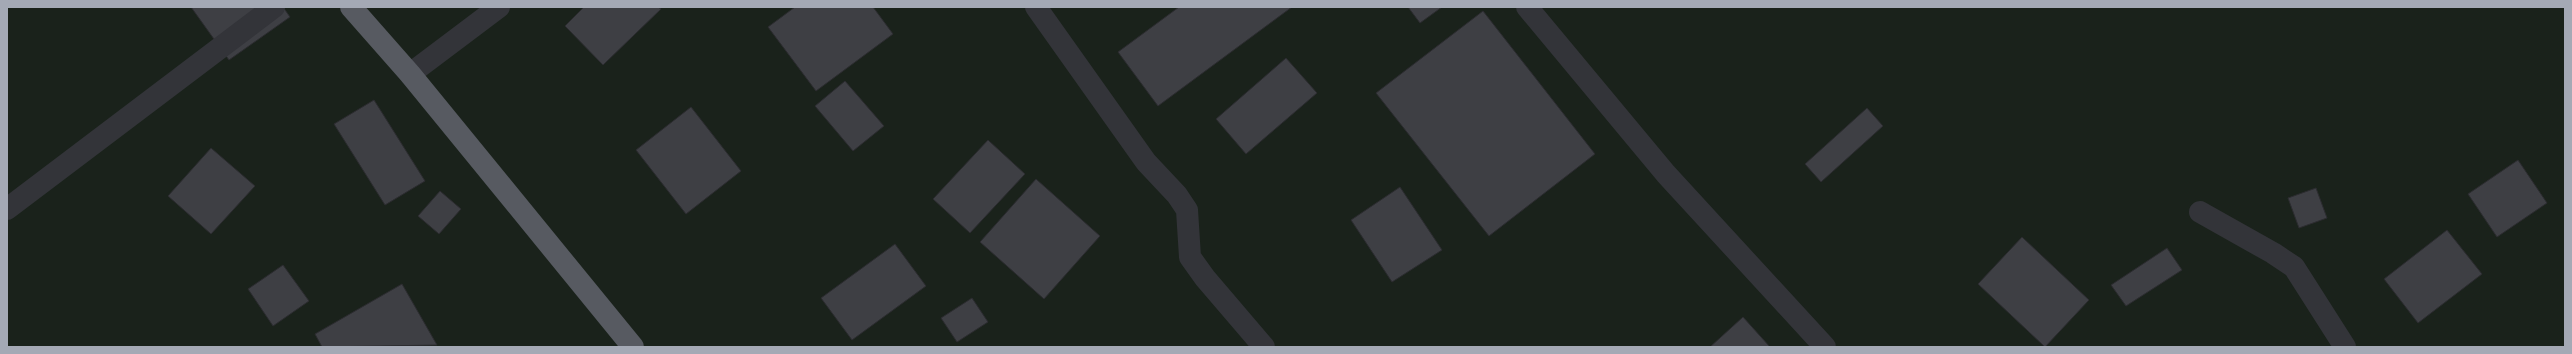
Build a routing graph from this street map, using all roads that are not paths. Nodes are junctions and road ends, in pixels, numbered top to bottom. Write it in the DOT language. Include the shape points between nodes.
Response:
graph roads {
  1 [pos="274,7"];
  2 [pos="351,7"];
  3 [pos="499,7"];
  4 [pos="1036,7"];
  5 [pos="1527,7"];
  6 [pos="410,74"];
  7 [pos="7,209"];
  8 [pos="2200,212"];
  9 [pos="633,347"];
  10 [pos="1264,347"];
  11 [pos="1825,347"];
  12 [pos="2345,347"];
  1 -- 7 [label="street"];
  2 -- 6 [label="highway"];
  3 -- 6 [label="street"];
  4 -- 10 [label="street" via="1146,162 1187,210 1190,257 1200,273"];
  5 -- 11 [label="street" via="1666,174"];
  6 -- 9 [label="highway"];
  8 -- 12 [label="street" via="2273,252 2294,267"];
}
